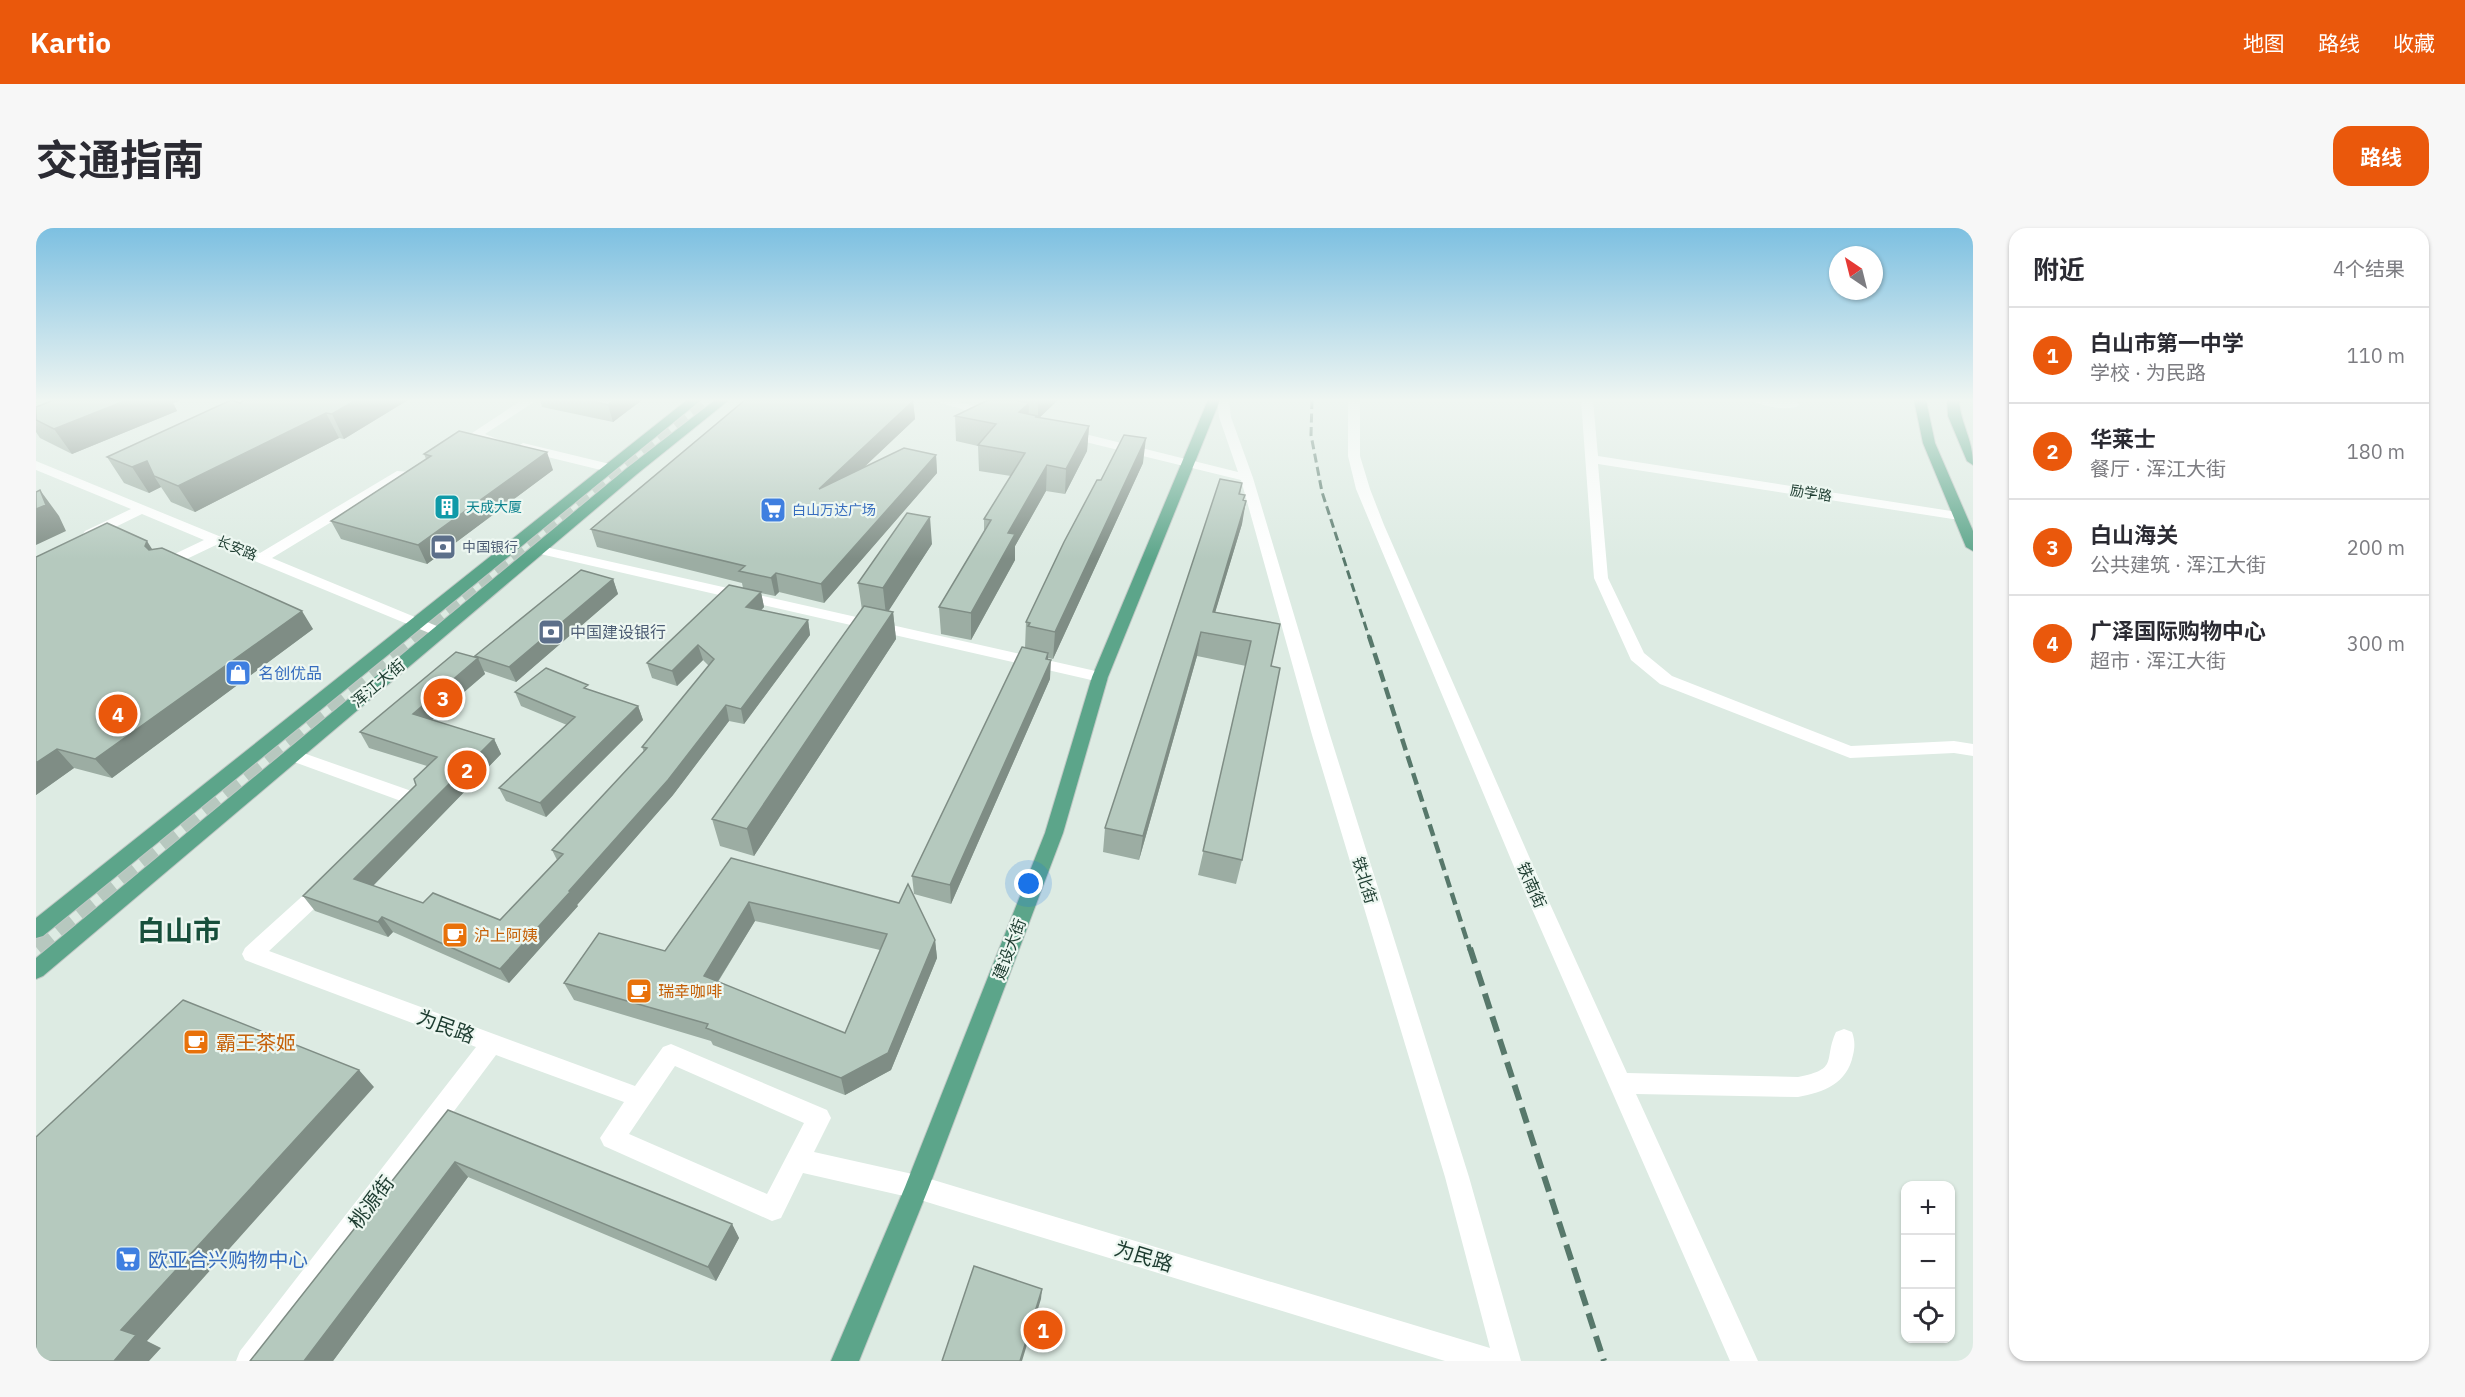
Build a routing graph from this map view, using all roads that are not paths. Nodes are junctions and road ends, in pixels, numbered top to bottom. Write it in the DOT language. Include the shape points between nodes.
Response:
graph roads {
  1 [pos="539,453"];
  2 [pos="628,453"];
  3 [pos="655,453"];
  4 [pos="1144,453"];
  5 [pos="1193,453"];
  6 [pos="1238,453"];
  7 [pos="1354,453"];
  8 [pos="1591,453"];
  9 [pos="1933,453"];
  10 [pos="1592,459"];
  11 [pos="431,464"];
  12 [pos="1188,464"];
  13 [pos="36,465"];
  14 [pos="609,468"];
  15 [pos="1247,478"];
  16 [pos="142,509"];
  17 [pos="1959,516"];
  18 [pos="78,540"];
  19 [pos="215,540"];
  20 [pos="1973,547"];
  21 [pos="541,550"];
  22 [pos="261,558"];
  23 [pos="166,563"];
  24 [pos="418,623"];
  25 [pos="439,632"];
  26 [pos="1100,677"];
  27 [pos="1973,750"];
  28 [pos="292,755"];
  29 [pos="388,824"];
  30 [pos="337,875"];
  31 [pos="36,930"];
  32 [pos="36,970"];
  33 [pos="1844,1039"];
  34 [pos="492,1042"];
  35 [pos="1620,1083"];
  36 [pos="640,1098"];
  37 [pos="797,1160"];
  38 [pos="917,1187"];
  39 [pos="250,1361"];
  40 [pos="845,1361"];
  41 [pos="1489,1361"];
  42 [pos="1507,1361"];
  43 [pos="1744,1361"];
  1 -- 14 [label="street"];
  2 -- 14 [label="main road, 浑江大街"];
  3 -- 21 [label="main road, 浑江大街"];
  4 -- 12 [label="street"];
  5 -- 12 [label="main road, 建设大街"];
  6 -- 15 [label="street, 铁北街"];
  7 -- 35 [label="street, 铁南街" via="1366,498"];
  8 -- 10 [label="street"];
  9 -- 17 [label="main road"];
  10 -- 17 [label="street, 励学路"];
  10 -- 27 [label="street" via="1601,578 1637,656 1666,680 1850,752 1953,747"];
  11 -- 22 [label="street" via="412,476 402,474"];
  12 -- 15 [label="street"];
  12 -- 26 [label="main road, 建设大街"];
  13 -- 16 [label="street, 长安路"];
  14 -- 24 [label="main road, 浑江大街"];
  15 -- 42 [label="street, 铁北街" via="1321,735 1457,1177"];
  16 -- 18 [label="street"];
  16 -- 19 [label="street, 长安路"];
  17 -- 20 [label="main road"];
  19 -- 22 [label="street, 长安路"];
  19 -- 23 [label="street"];
  21 -- 25 [label="main road, 浑江大街"];
  21 -- 26 [label="street"];
  22 -- 24 [label="street, 长安路"];
  24 -- 25 [label="street, 长安路"];
  24 -- 31 [label="main road, 浑江大街"];
  25 -- 28 [label="main road, 浑江大街"];
  26 -- 38 [label="main road, 建设大街" via="1054,833"];
  28 -- 29 [label="street" via="414,799"];
  28 -- 32 [label="main road, 浑江大街"];
  30 -- 34 [label="street, 为民路" via="252,954"];
  33 -- 35 [label="street" via="1844,1057 1820,1083 1798,1087"];
  34 -- 36 [label="street, 为民路"];
  34 -- 39 [label="street, 桃源街"];
  35 -- 43 [label="street, 铁南街"];
  36 -- 37 [label="street" via="671,1054 819,1118"];
  36 -- 37 [label="street" via="612,1138 772,1209"];
  37 -- 38 [label="street, 为民路"];
  38 -- 40 [label="main road, 建设大街"];
  38 -- 41 [label="street, 为民路"];
}
